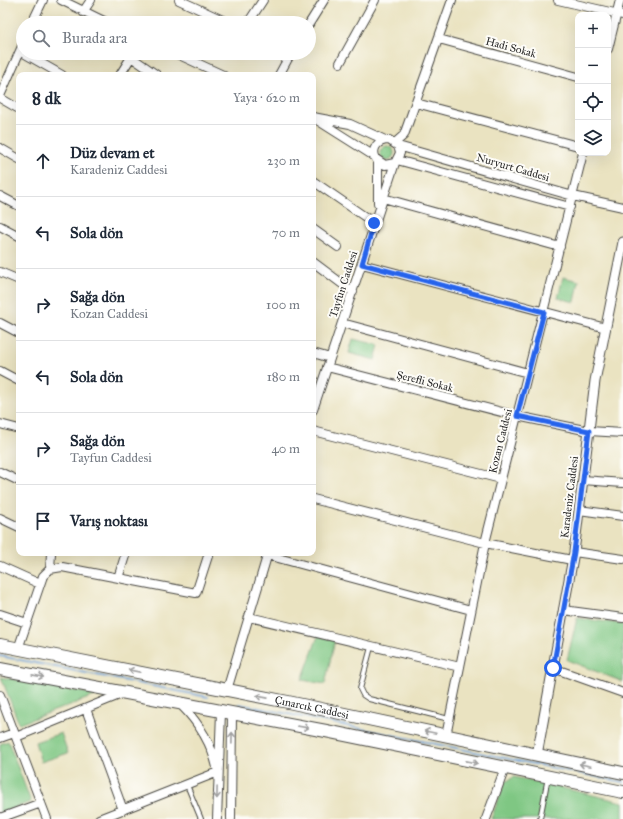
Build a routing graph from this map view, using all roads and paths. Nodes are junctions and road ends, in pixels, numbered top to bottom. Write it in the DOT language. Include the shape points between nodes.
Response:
graph roads {
  1 [pos="43,0"];
  2 [pos="61,0"];
  3 [pos="91,0"];
  4 [pos="178,0"];
  5 [pos="263,0"];
  6 [pos="324,0"];
  7 [pos="375,0"];
  8 [pos="452,0"];
  9 [pos="558,0"];
  10 [pos="620,0"];
  11 [pos="83,12"];
  12 [pos="620,15"];
  13 [pos="35,16"];
  14 [pos="92,16"];
  15 [pos="214,16"];
  16 [pos="253,16"];
  17 [pos="314,16"];
  18 [pos="439,39"];
  19 [pos="608,48"];
  20 [pos="16,60"];
  21 [pos="39,60"];
  22 [pos="129,60"];
  23 [pos="138,60"];
  24 [pos="190,60"];
  25 [pos="287,60"];
  26 [pos="340,63"];
  27 [pos="57,72"];
  28 [pos="122,72"];
  29 [pos="153,72"];
  30 [pos="216,72"];
  31 [pos="281,72"];
  32 [pos="575,76"];
  33 [pos="0,97"];
  34 [pos="416,103"];
  35 [pos="16,107"];
  36 [pos="316,118"];
  37 [pos="316,119"];
  38 [pos="385,140"];
  39 [pos="397,145"];
  40 [pos="575,145"];
  41 [pos="0,148"];
  42 [pos="582,156"];
  43 [pos="16,157"];
  44 [pos="376,159"];
  45 [pos="396,161"];
  46 [pos="316,183"];
  47 [pos="0,196"];
  48 [pos="573,196"];
  49 [pos="383,198"];
  50 [pos="16,204"];
  51 [pos="570,207"];
  52 [pos="623,207"];
  53 [pos="378,209"];
  54 [pos="374,223"];
  55 [pos="0,226"];
  56 [pos="316,231"];
  57 [pos="16,234"];
  58 [pos="623,242"];
  59 [pos="338,247"];
  60 [pos="560,247"];
  61 [pos="316,264"];
  62 [pos="362,264"];
  63 [pos="621,264"];
  64 [pos="0,272"];
  65 [pos="16,279"];
  66 [pos="353,292"];
  67 [pos="544,312"];
  68 [pos="0,323"];
  69 [pos="342,323"];
  70 [pos="606,328"];
  71 [pos="16,331"];
  72 [pos="316,354"];
  73 [pos="330,358"];
  74 [pos="327,368"];
  75 [pos="0,371"];
  76 [pos="528,373"];
  77 [pos="16,379"];
  78 [pos="316,401"];
  79 [pos="517,416"];
  80 [pos="0,424"];
  81 [pos="16,428"];
  82 [pos="589,431"];
  83 [pos="316,432"];
  84 [pos="623,433"];
  85 [pos="0,472"];
  86 [pos="501,479"];
  87 [pos="16,480"];
  88 [pos="583,480"];
  89 [pos="623,483"];
  90 [pos="316,500"];
  91 [pos="579,510"];
  92 [pos="623,516"];
  93 [pos="0,518"];
  94 [pos="16,526"];
  95 [pos="485,543"];
  96 [pos="51,556"];
  97 [pos="125,556"];
  98 [pos="208,556"];
  99 [pos="267,556"];
  100 [pos="275,556"];
  101 [pos="573,556"];
  102 [pos="623,559"];
  103 [pos="0,566"];
  104 [pos="50,569"];
  105 [pos="118,578"];
  106 [pos="40,584"];
  107 [pos="471,610"];
  108 [pos="563,610"];
  109 [pos="0,614"];
  110 [pos="249,617"];
  111 [pos="623,618"];
  112 [pos="27,623"];
  113 [pos="0,645"];
  114 [pos="371,646"];
  115 [pos="18,648"];
  116 [pos="460,667"];
  117 [pos="553,668"];
  118 [pos="0,669"];
  119 [pos="227,690"];
  120 [pos="124,693"];
  121 [pos="623,693"];
  122 [pos="0,695"];
  123 [pos="181,705"];
  124 [pos="86,709"];
  125 [pos="227,713"];
  126 [pos="449,719"];
  127 [pos="15,735"];
  128 [pos="446,736"];
  129 [pos="0,738"];
  130 [pos="537,755"];
  131 [pos="505,768"];
  132 [pos="218,772"];
  133 [pos="623,773"];
  134 [pos="548,777"];
  135 [pos="186,785"];
  136 [pos="623,792"];
  137 [pos="41,803"];
  138 [pos="123,810"];
  139 [pos="0,818"];
  140 [pos="215,818"];
  141 [pos="47,819"];
  142 [pos="99,819"];
  143 [pos="201,819"];
  144 [pos="231,819"];
  145 [pos="486,819"];
  146 [pos="540,819"];
  1 -- 13 [label="street"];
  2 -- 11 [label="street"];
  3 -- 11 [label="street"];
  4 -- 15 [label="street"];
  5 -- 16 [label="street"];
  6 -- 17 [label="street"];
  7 -- 26 [label="street"];
  8 -- 18 [label="street"];
  9 -- 12 [label="street"];
  10 -- 12 [label="street"];
  11 -- 14 [label="street"];
  12 -- 19 [label="street"];
  18 -- 32 [label="street, Hadi Sokak"];
  18 -- 34 [label="street"];
  20 -- 33 [label="street"];
  21 -- 27 [label="street"];
  22 -- 28 [label="street"];
  23 -- 29 [label="street"];
  24 -- 30 [label="street"];
  25 -- 31 [label="street"];
  33 -- 35 [label="street"];
  34 -- 39 [label="street" via="404,135"];
  34 -- 40 [label="street"];
  36 -- 38 [label="street" via="350,124"];
  37 -- 44 [label="street"];
  38 -- 39 [label="street"];
  38 -- 44 [label="street" via="376,145"];
  39 -- 45 [label="street" via="400,153"];
  39 -- 48 [label="street, Nuryurt Caddesi"];
  41 -- 43 [label="street"];
  42 -- 48 [label="street, Kozan Caddesi"];
  44 -- 45 [label="street" via="385,165"];
  44 -- 53 [label="street"];
  45 -- 49 [label="street"];
  45 -- 51 [label="street"];
  46 -- 54 [label="street"];
  47 -- 50 [label="street"];
  48 -- 51 [label="street, Kozan Caddesi"];
  48 -- 52 [label="street, Nuryurt Caddesi"];
  49 -- 53 [label="street"];
  49 -- 60 [label="street"];
  51 -- 60 [label="street, Kozan Caddesi"];
  53 -- 54 [label="street, Tayfun Caddesi"];
  54 -- 62 [label="street, Tayfun Caddesi"];
  55 -- 57 [label="street"];
  56 -- 59 [label="street"];
  58 -- 63 [label="street, Karadeniz Caddesi"];
  60 -- 67 [label="street, Kozan Caddesi"];
  61 -- 66 [label="street"];
  62 -- 66 [label="street, Tayfun Caddesi"];
  62 -- 67 [label="street"];
  63 -- 70 [label="street, Karadeniz Caddesi"];
  64 -- 65 [label="street"];
  66 -- 69 [label="street, Tayfun Caddesi"];
  67 -- 70 [label="street"];
  67 -- 76 [label="street, Kozan Caddesi"];
  68 -- 71 [label="street"];
  69 -- 73 [label="street, Tayfun Caddesi"];
  69 -- 76 [label="street"];
  70 -- 82 [label="street, Karadeniz Caddesi" via="595,381"];
  72 -- 73 [label="street"];
  73 -- 74 [label="street, Tayfun Caddesi"];
  74 -- 78 [label="street, Tayfun Caddesi"];
  74 -- 79 [label="street, Şerefli Sokak"];
  75 -- 77 [label="street"];
  76 -- 79 [label="street, Kozan Caddesi"];
  79 -- 82 [label="street, Şerefli Sokak"];
  79 -- 86 [label="street, Kozan Caddesi"];
  80 -- 81 [label="street"];
  82 -- 84 [label="street, Şerefli Sokak"];
  82 -- 88 [label="street, Karadeniz Caddesi"];
  83 -- 86 [label="street"];
  85 -- 87 [label="street"];
  86 -- 95 [label="street, Kozan Caddesi"];
  88 -- 89 [label="street"];
  88 -- 91 [label="street, Karadeniz Caddesi"];
  90 -- 95 [label="street"];
  91 -- 92 [label="street"];
  91 -- 101 [label="street, Karadeniz Caddesi"];
  93 -- 94 [label="street"];
  95 -- 101 [label="street"];
  95 -- 107 [label="street, Kozan Caddesi"];
  96 -- 104 [label="street"];
  97 -- 105 [label="street"];
  98 -- 105 [label="street" via="196,593"];
  99 -- 110 [label="street"];
  100 -- 107 [label="street"];
  101 -- 102 [label="street"];
  101 -- 108 [label="street, Karadeniz Caddesi"];
  103 -- 106 [label="street"];
  104 -- 105 [label="street" via="62,567"];
  104 -- 106 [label="street"];
  106 -- 112 [label="street"];
  107 -- 116 [label="street, Kozan Caddesi"];
  108 -- 111 [label="street"];
  108 -- 117 [label="street, Karadeniz Caddesi"];
  109 -- 112 [label="street"];
  110 -- 114 [label="street"];
  110 -- 119 [label="street"];
  112 -- 115 [label="street"];
  113 -- 115 [label="main road, Çınarcık Caddesi"];
  114 -- 116 [label="street"];
  114 -- 126 [label="lane" via="360,689 363,695 369,699"];
  119 -- 115 [label="main road, Çınarcık Caddesi, one-way"];
  116 -- 126 [label="street, Kozan Caddesi"];
  117 -- 121 [label="street"];
  117 -- 130 [label="street, Karadeniz Caddesi"];
  118 -- 120 [label="main road, Çınarcık Caddesi, one-way"];
  128 -- 119 [label="main road, Çınarcık Caddesi, one-way"];
  120 -- 123 [label="main road, Çınarcık Caddesi"];
  120 -- 124 [label="street"];
  122 -- 127 [label="street"];
  123 -- 125 [label="main road, Çınarcık Caddesi"];
  123 -- 132 [label="street" via="206,736"];
  124 -- 127 [label="street"];
  124 -- 138 [label="street"];
  125 -- 131 [label="main road, Çınarcık Caddesi, one-way"];
  125 -- 132 [label="street"];
  144 -- 125 [label="street, one-way"];
  126 -- 128 [label="street, Kozan Caddesi"];
  127 -- 129 [label="street"];
  127 -- 137 [label="street"];
  128 -- 130 [label="main road, Çınarcık Caddesi"];
  133 -- 130 [label="main road, Çınarcık Caddesi, one-way"];
  131 -- 134 [label="main road, Çınarcık Caddesi"];
  131 -- 145 [label="street"];
  132 -- 135 [label="street"];
  132 -- 140 [label="street, one-way"];
  134 -- 136 [label="main road, Çınarcık Caddesi"];
  134 -- 146 [label="lane"];
  135 -- 138 [label="street"];
  135 -- 143 [label="lane"];
  137 -- 139 [label="street"];
  137 -- 141 [label="street"];
  138 -- 142 [label="street"];
}
